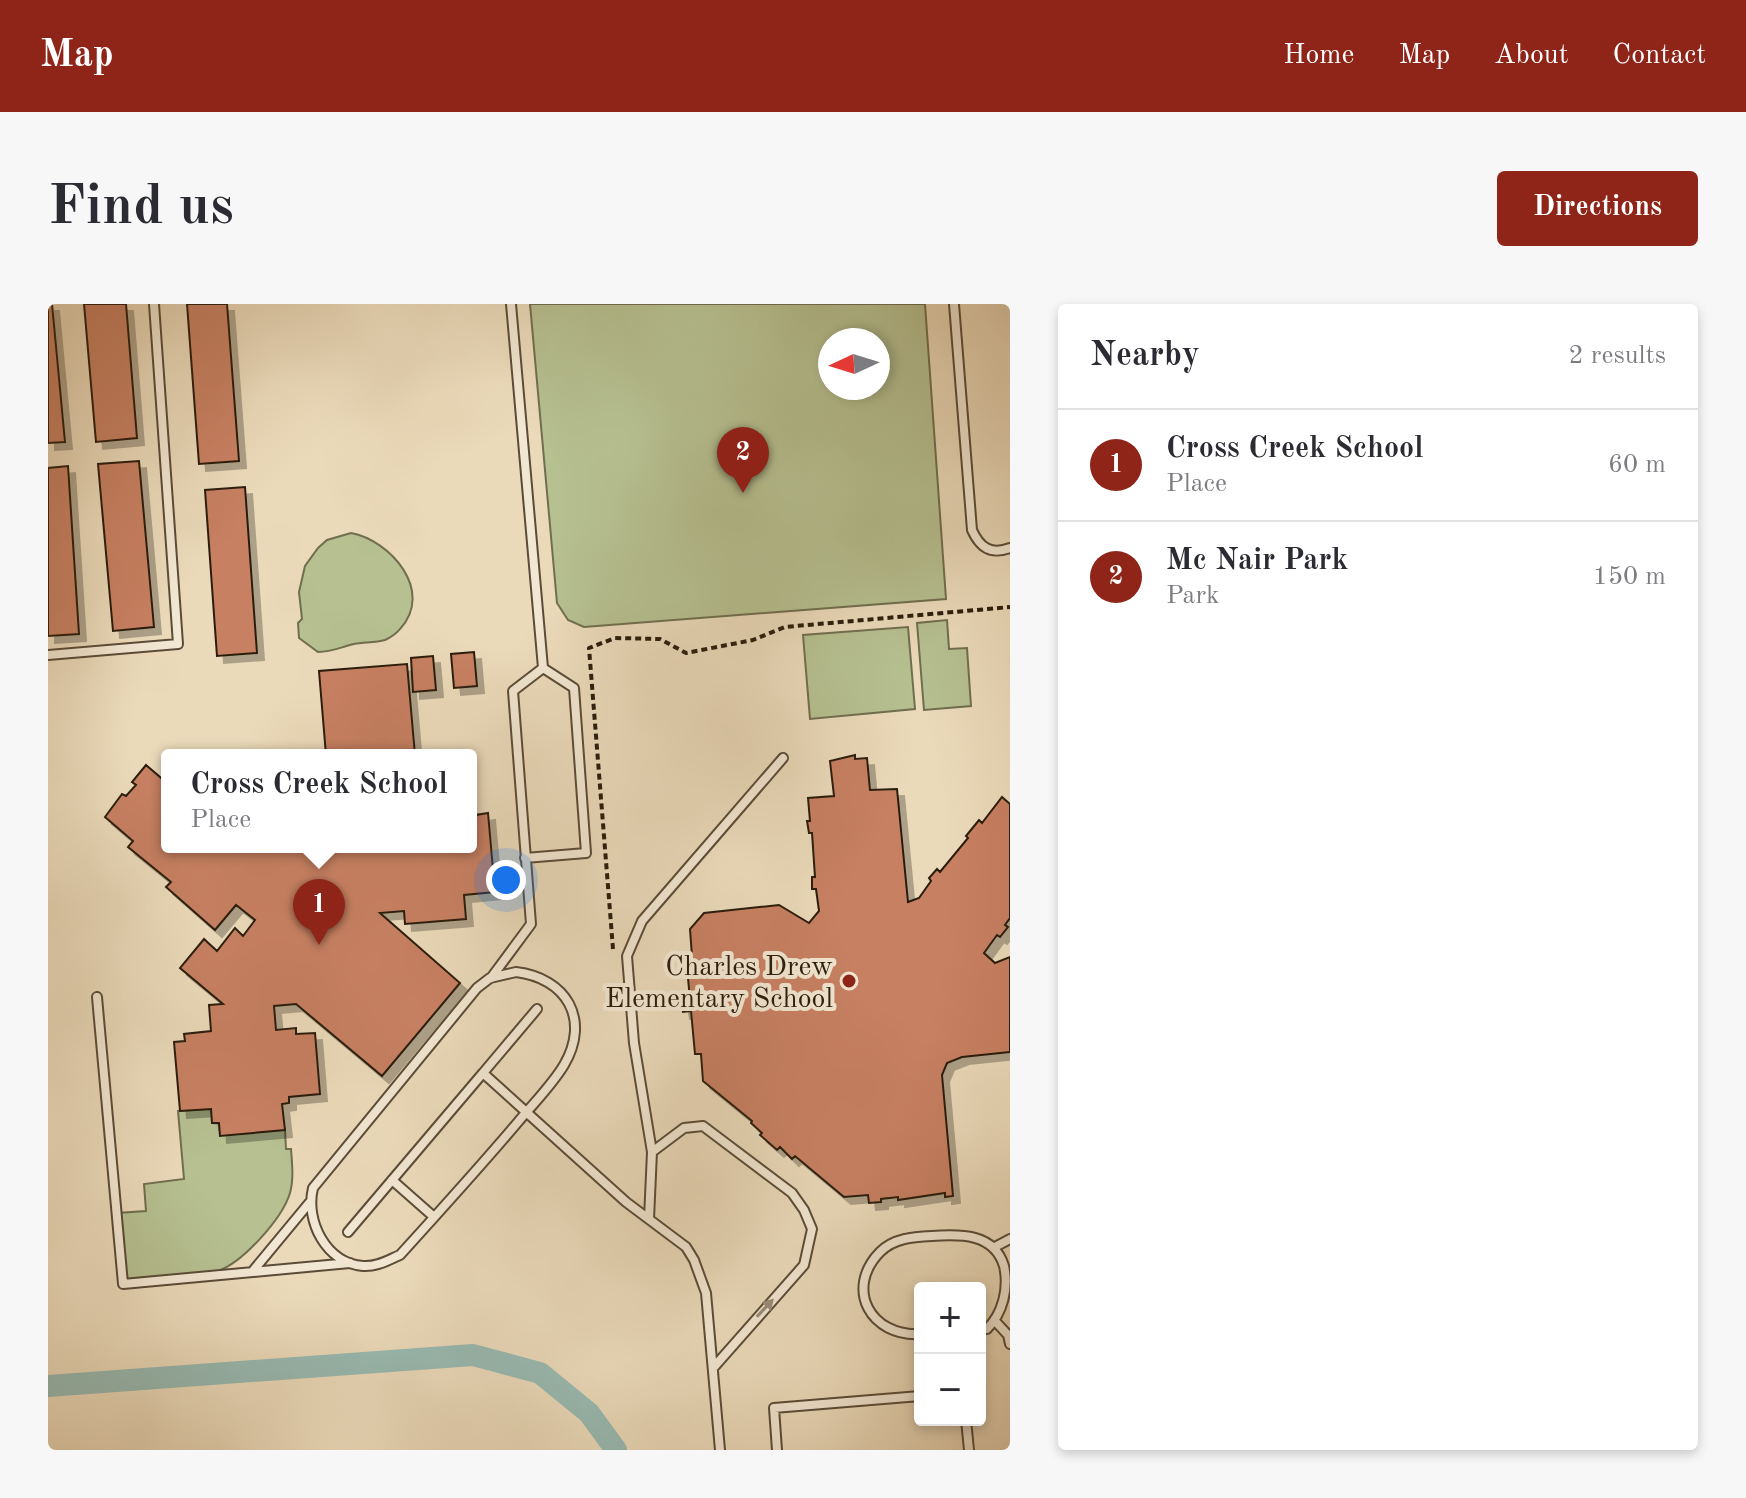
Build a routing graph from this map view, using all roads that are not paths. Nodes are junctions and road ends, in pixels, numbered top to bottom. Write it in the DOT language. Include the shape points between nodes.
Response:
graph roads {
  1 [pos="154,304"];
  2 [pos="511,304"];
  3 [pos="954,304"];
  4 [pos="1010,548"];
  5 [pos="48,655"];
  6 [pos="543,668"];
  7 [pos="783,758"];
  8 [pos="525,858"];
  9 [pos="490,978"];
  10 [pos="97,997"];
  11 [pos="537,1009"];
  12 [pos="483,1073"];
  13 [pos="526,1112"];
  14 [pos="652,1152"];
  15 [pos="392,1180"];
  16 [pos="310,1202"];
  17 [pos="434,1217"];
  18 [pos="649,1219"];
  19 [pos="348,1232"];
  20 [pos="1010,1239"];
  21 [pos="993,1248"];
  22 [pos="351,1263"];
  23 [pos="252,1272"];
  24 [pos="995,1321"];
  25 [pos="986,1329"];
  26 [pos="914,1334"];
  27 [pos="1010,1344"];
  28 [pos="714,1367"];
  29 [pos="914,1396"];
  30 [pos="967,1426"];
  31 [pos="720,1450"];
  32 [pos="777,1450"];
  33 [pos="969,1450"];
  1 -- 5 [label="lane" via="178,644"];
  2 -- 6 [label="lane"];
  3 -- 4 [label="lane" via="972,530 978,544 988,549"];
  6 -- 8 [label="lane" via="513,691"];
  6 -- 8 [label="lane" via="574,688 586,853"];
  7 -- 14 [label="lane" via="642,921 627,956 634,1043"];
  8 -- 9 [label="lane" via="531,924"];
  9 -- 13 [label="lane" via="531,974 561,990 571,1007 573,1044"];
  9 -- 16 [label="lane" via="313,1188"];
  10 -- 23 [label="lane" via="123,1284"];
  11 -- 12 [label="lane"];
  12 -- 13 [label="lane"];
  12 -- 15 [label="lane"];
  13 -- 17 [label="lane"];
  13 -- 18 [label="lane"];
  14 -- 18 [label="lane"];
  28 -- 14 [label="lane, one-way" via="804,1265 812,1229 792,1193 703,1126 684,1128"];
  15 -- 17 [label="lane"];
  15 -- 19 [label="lane"];
  16 -- 22 [label="lane" via="326,1246"];
  16 -- 23 [label="lane"];
  17 -- 22 [label="lane" via="400,1255 376,1265"];
  18 -- 28 [label="lane" via="686,1247 702,1277"];
  20 -- 21 [label="lane"];
  21 -- 24 [label="lane" via="1006,1277"];
  21 -- 26 [label="lane" via="959,1234 905,1238 882,1250 865,1282 867,1308 895,1332"];
  22 -- 23 [label="lane"];
  24 -- 25 [label="lane"];
  24 -- 27 [label="lane"];
  28 -- 31 [label="lane"];
  29 -- 32 [label="lane" via="774,1408"];
  30 -- 33 [label="lane"];
}
